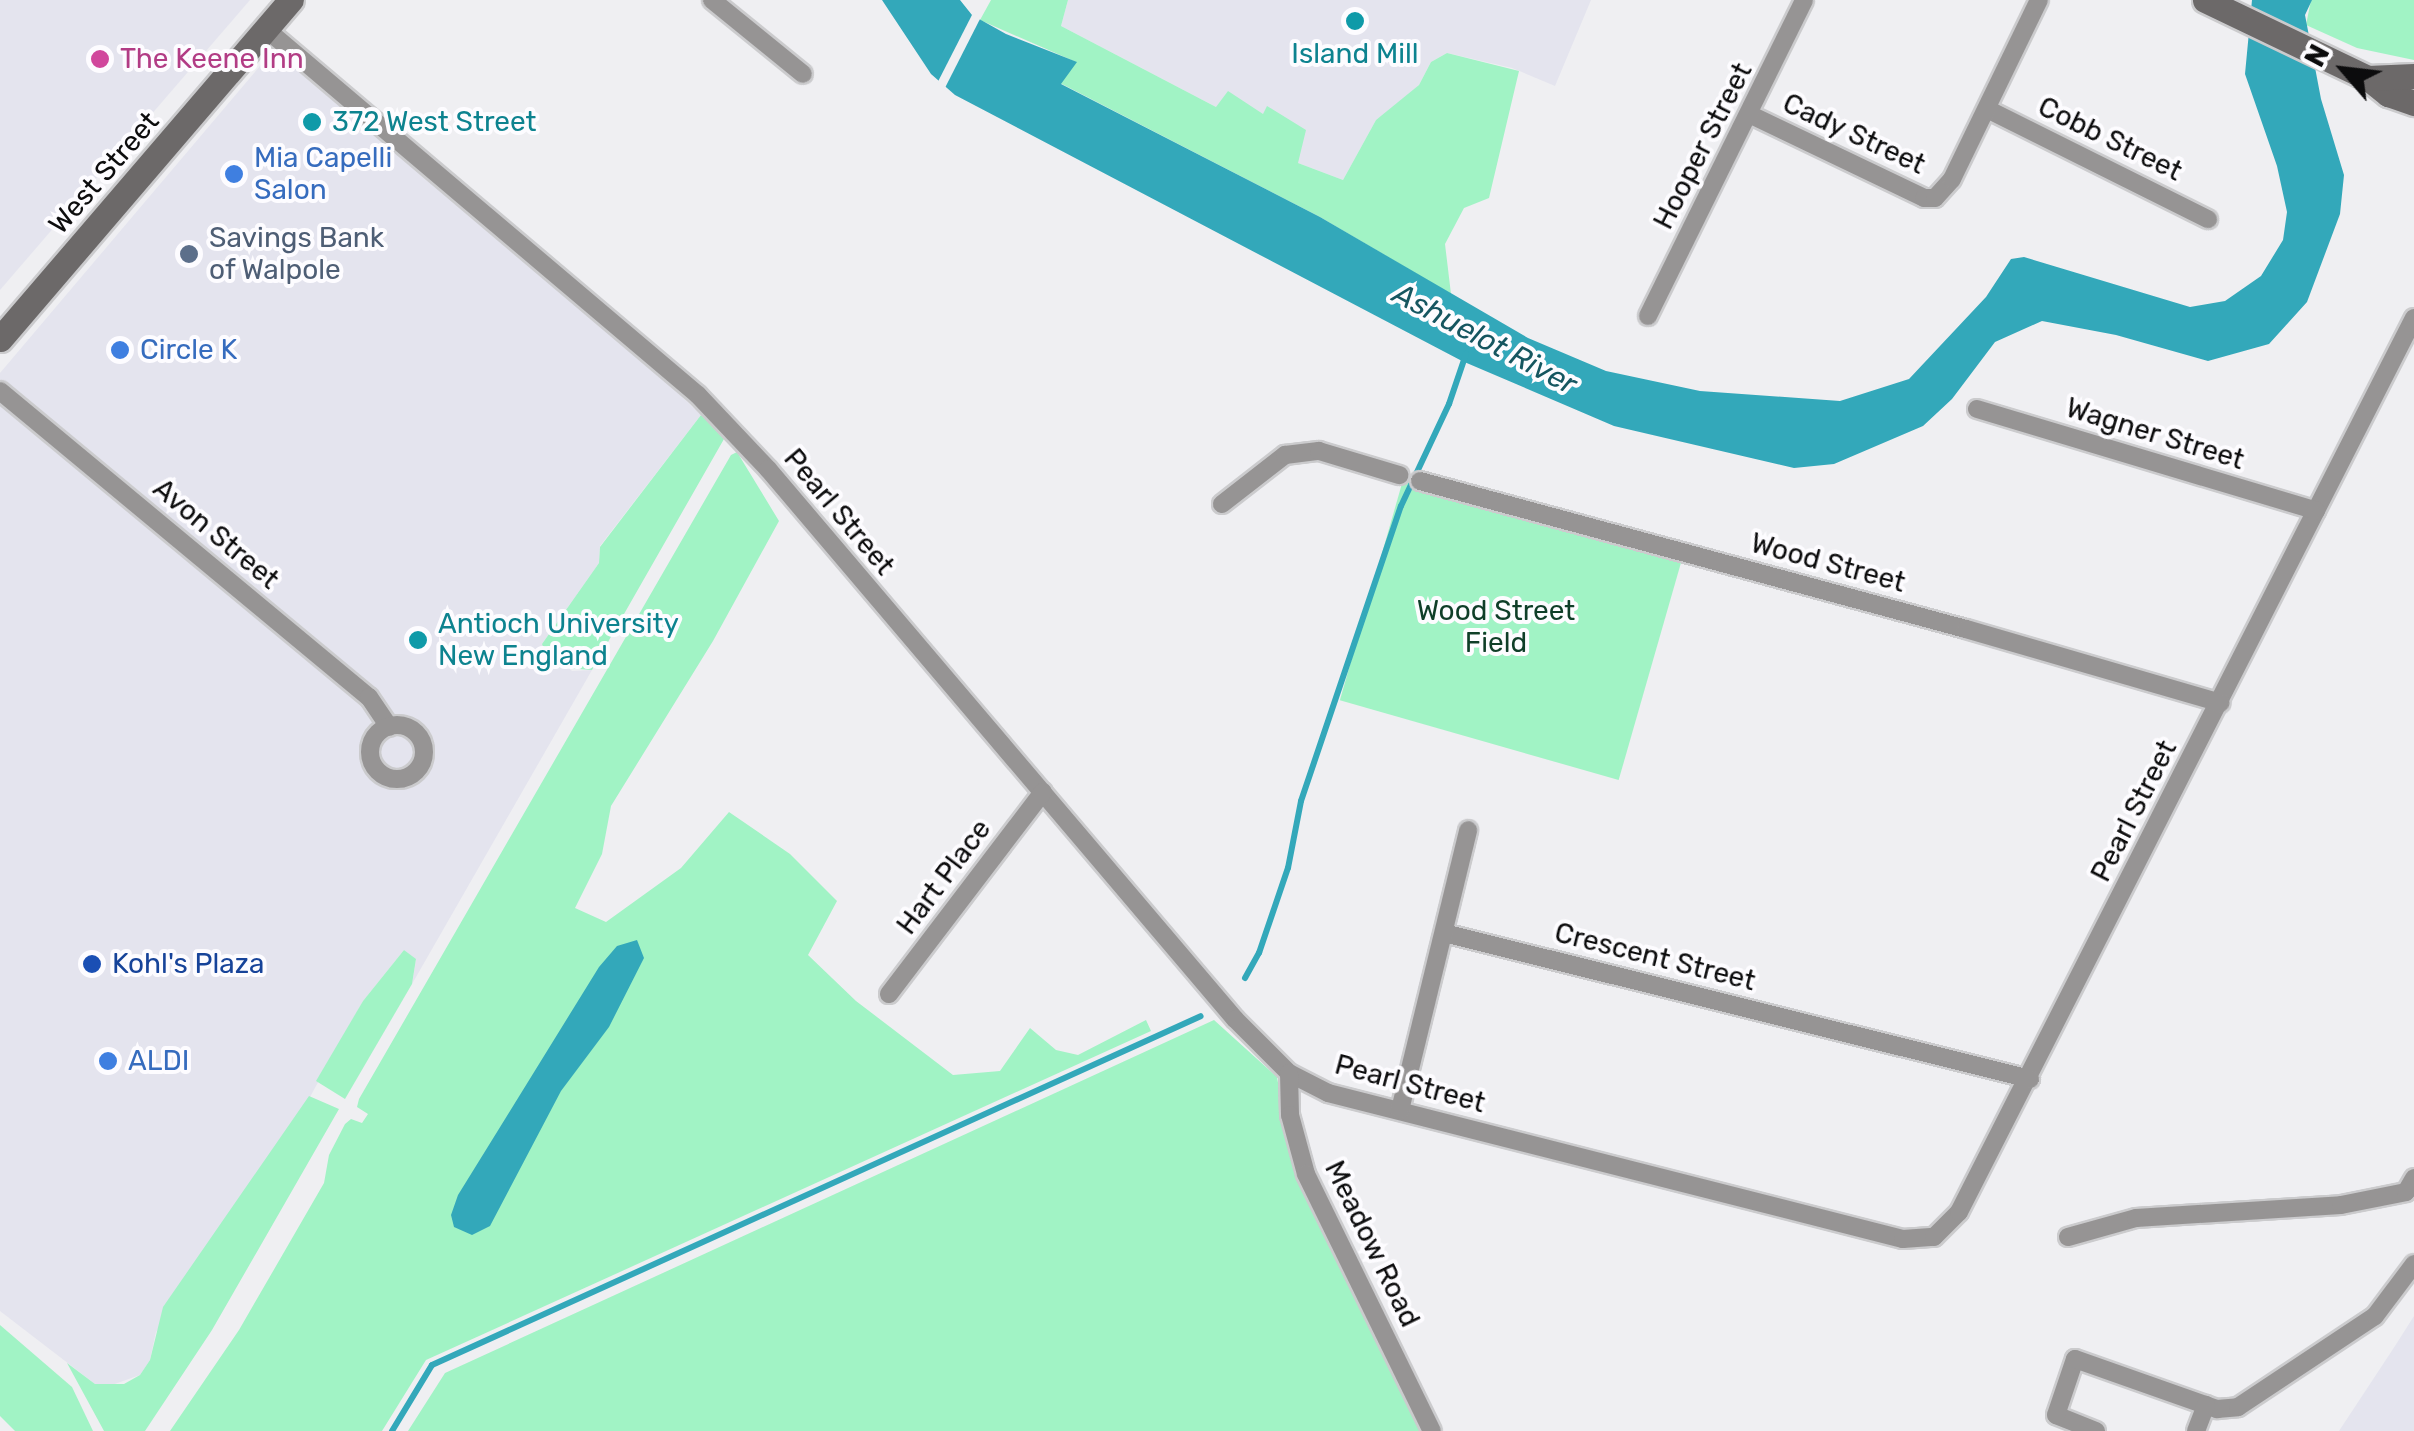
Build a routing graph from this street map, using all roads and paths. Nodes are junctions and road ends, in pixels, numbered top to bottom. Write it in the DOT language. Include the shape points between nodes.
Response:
graph roads {
  1 [pos="291,0"];
  2 [pos="712,0"];
  3 [pos="1804,0"];
  4 [pos="2039,0"];
  5 [pos="2205,0"];
  6 [pos="266,29"];
  7 [pos="803,74"];
  8 [pos="2414,76"];
  9 [pos="2368,78"];
  10 [pos="2414,102"];
  11 [pos="1987,109"];
  12 [pos="1750,115"];
  13 [pos="2208,219"];
  14 [pos="1648,316"];
  15 [pos="2414,318"];
  16 [pos="0,338"];
  17 [pos="0,391"];
  18 [pos="1978,409"];
  19 [pos="1399,475"];
  20 [pos="1420,482"];
  21 [pos="1222,504"];
  22 [pos="2316,511"];
  23 [pos="2220,703"];
  24 [pos="389,727"];
  25 [pos="1043,792"];
  26 [pos="1468,830"];
  27 [pos="1444,933"];
  28 [pos="889,994"];
  29 [pos="1289,1073"];
  30 [pos="2030,1079"];
  31 [pos="1400,1110"];
  32 [pos="2411,1188"];
  33 [pos="2068,1237"];
  34 [pos="2414,1264"];
  35 [pos="2206,1405"];
  36 [pos="1432,1431"];
  37 [pos="2096,1431"];
  38 [pos="2196,1431"];
  1 -- 6 [label="street, West Street"];
  2 -- 7 [label="street"];
  3 -- 12 [label="street, Hooper Street"];
  4 -- 11 [label="street"];
  5 -- 9 [label="street"];
  6 -- 16 [label="street, West Street"];
  6 -- 25 [label="street, Pearl Street" via="698,395"];
  8 -- 9 [label="street"];
  9 -- 10 [label="street"];
  11 -- 12 [label="street, Cady Street" via="1952,179 1935,198"];
  11 -- 13 [label="street, Cobb Street"];
  12 -- 14 [label="street, Hooper Street"];
  15 -- 22 [label="street, Pearl Street"];
  17 -- 24 [label="street, Avon Street" via="369,697"];
  18 -- 22 [label="street, Wagner Street"];
  19 -- 21 [label="street" via="1318,451 1285,455"];
  20 -- 23 [label="street, Wood Street"];
  22 -- 23 [label="street, Pearl Street"];
  23 -- 30 [label="street, Pearl Street"];
  25 -- 28 [label="street, Hart Place"];
  25 -- 29 [label="street, Pearl Street" via="1235,1019"];
  26 -- 27 [label="street"];
  27 -- 30 [label="street, Crescent Street"];
  27 -- 31 [label="street"];
  29 -- 31 [label="street, Pearl Street" via="1328,1093"];
  29 -- 36 [label="street, Meadow Road" via="1290,1115 1306,1174"];
  30 -- 31 [label="street, Pearl Street" via="1954,1221 1918,1240"];
  32 -- 33 [label="street" via="2342,1205 2136,1218"];
  34 -- 35 [label="street" via="2375,1316 2267,1390 2238,1407"];
  35 -- 37 [label="street" via="2075,1360 2056,1415"];
  35 -- 38 [label="street"];
}
